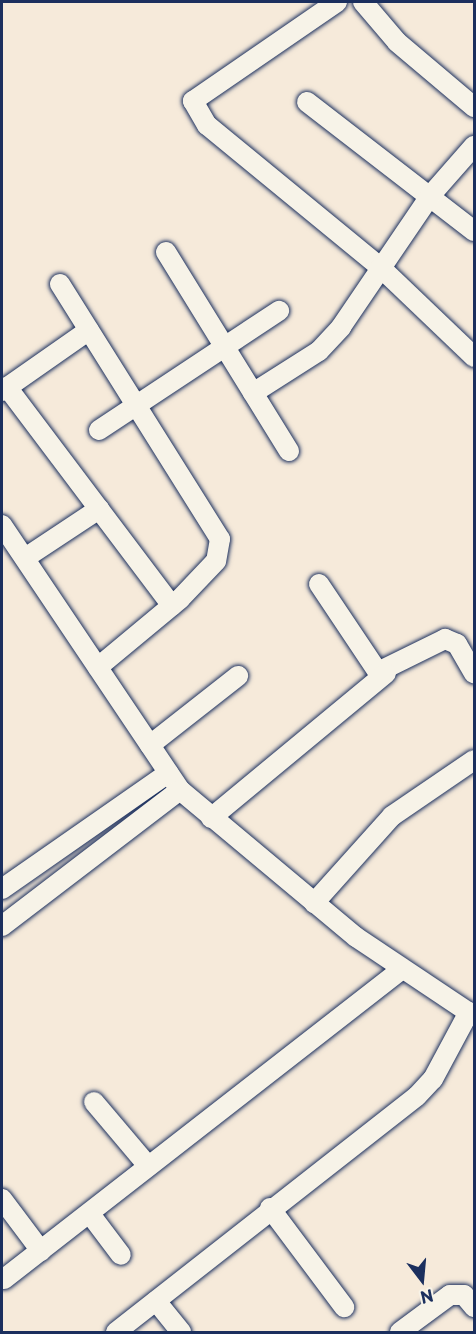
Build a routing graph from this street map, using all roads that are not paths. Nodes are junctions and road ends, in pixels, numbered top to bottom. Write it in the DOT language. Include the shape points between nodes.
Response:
graph roads {
  1 [pos="337,2"];
  2 [pos="363,2"];
  3 [pos="307,102"];
  4 [pos="474,106"];
  5 [pos="474,146"];
  6 [pos="430,195"];
  7 [pos="474,231"];
  8 [pos="166,252"];
  9 [pos="381,268"];
  10 [pos="60,284"];
  11 [pos="279,311"];
  12 [pos="89,330"];
  13 [pos="225,348"];
  14 [pos="474,357"];
  15 [pos="4,389"];
  16 [pos="253,393"];
  17 [pos="137,405"];
  18 [pos="99,430"];
  19 [pos="289,451"];
  20 [pos="99,509"];
  21 [pos="2,525"];
  22 [pos="25,558"];
  23 [pos="319,584"];
  24 [pos="172,606"];
  25 [pos="98,667"];
  26 [pos="386,673"];
  27 [pos="474,675"];
  28 [pos="238,676"];
  29 [pos="150,745"];
  30 [pos="474,760"];
  31 [pos="168,773"];
  32 [pos="180,790"];
  33 [pos="211,818"];
  34 [pos="2,889"];
  35 [pos="314,903"];
  36 [pos="2,926"];
  37 [pos="402,969"];
  38 [pos="472,1014"];
  39 [pos="94,1102"];
  40 [pos="148,1166"];
  41 [pos="2,1199"];
  42 [pos="270,1208"];
  43 [pos="90,1214"];
  44 [pos="41,1251"];
  45 [pos="122,1255"];
  46 [pos="4,1279"];
  47 [pos="156,1301"];
  48 [pos="474,1306"];
  49 [pos="344,1308"];
  50 [pos="116,1332"];
  51 [pos="181,1332"];
  52 [pos="400,1332"];
  1 -- 9 [label="street" via="193,101 207,125"];
  2 -- 4 [label="street" via="397,42"];
  3 -- 6 [label="street"];
  5 -- 6 [label="street"];
  6 -- 7 [label="street"];
  6 -- 9 [label="street"];
  8 -- 13 [label="street"];
  9 -- 14 [label="street"];
  9 -- 16 [label="street" via="319,351"];
  10 -- 12 [label="street"];
  11 -- 13 [label="street"];
  12 -- 15 [label="street"];
  12 -- 17 [label="street"];
  13 -- 16 [label="street"];
  13 -- 17 [label="street"];
  15 -- 20 [label="street"];
  16 -- 19 [label="street"];
  17 -- 18 [label="street"];
  17 -- 24 [label="street" via="220,539 216,561"];
  20 -- 22 [label="street"];
  20 -- 24 [label="street"];
  21 -- 22 [label="street"];
  22 -- 25 [label="street"];
  23 -- 26 [label="street" via="375,669"];
  24 -- 25 [label="street"];
  25 -- 29 [label="street"];
  26 -- 27 [label="street" via="445,639 457,644"];
  26 -- 33 [label="street"];
  28 -- 29 [label="street"];
  29 -- 31 [label="street"];
  30 -- 35 [label="street" via="392,816"];
  31 -- 32 [label="street"];
  31 -- 34 [label="street"];
  32 -- 33 [label="street"];
  32 -- 36 [label="street"];
  33 -- 35 [label="street"];
  35 -- 37 [label="street"];
  37 -- 38 [label="street"];
  37 -- 40 [label="street"];
  38 -- 42 [label="street" via="433,1079 417,1096"];
  39 -- 40 [label="street"];
  40 -- 43 [label="street"];
  41 -- 44 [label="street"];
  42 -- 47 [label="street"];
  42 -- 49 [label="street"];
  43 -- 44 [label="street"];
  43 -- 45 [label="street"];
  44 -- 46 [label="street"];
  47 -- 50 [label="street"];
  47 -- 51 [label="street"];
  48 -- 52 [label="street" via="464,1295 450,1295"];
}
